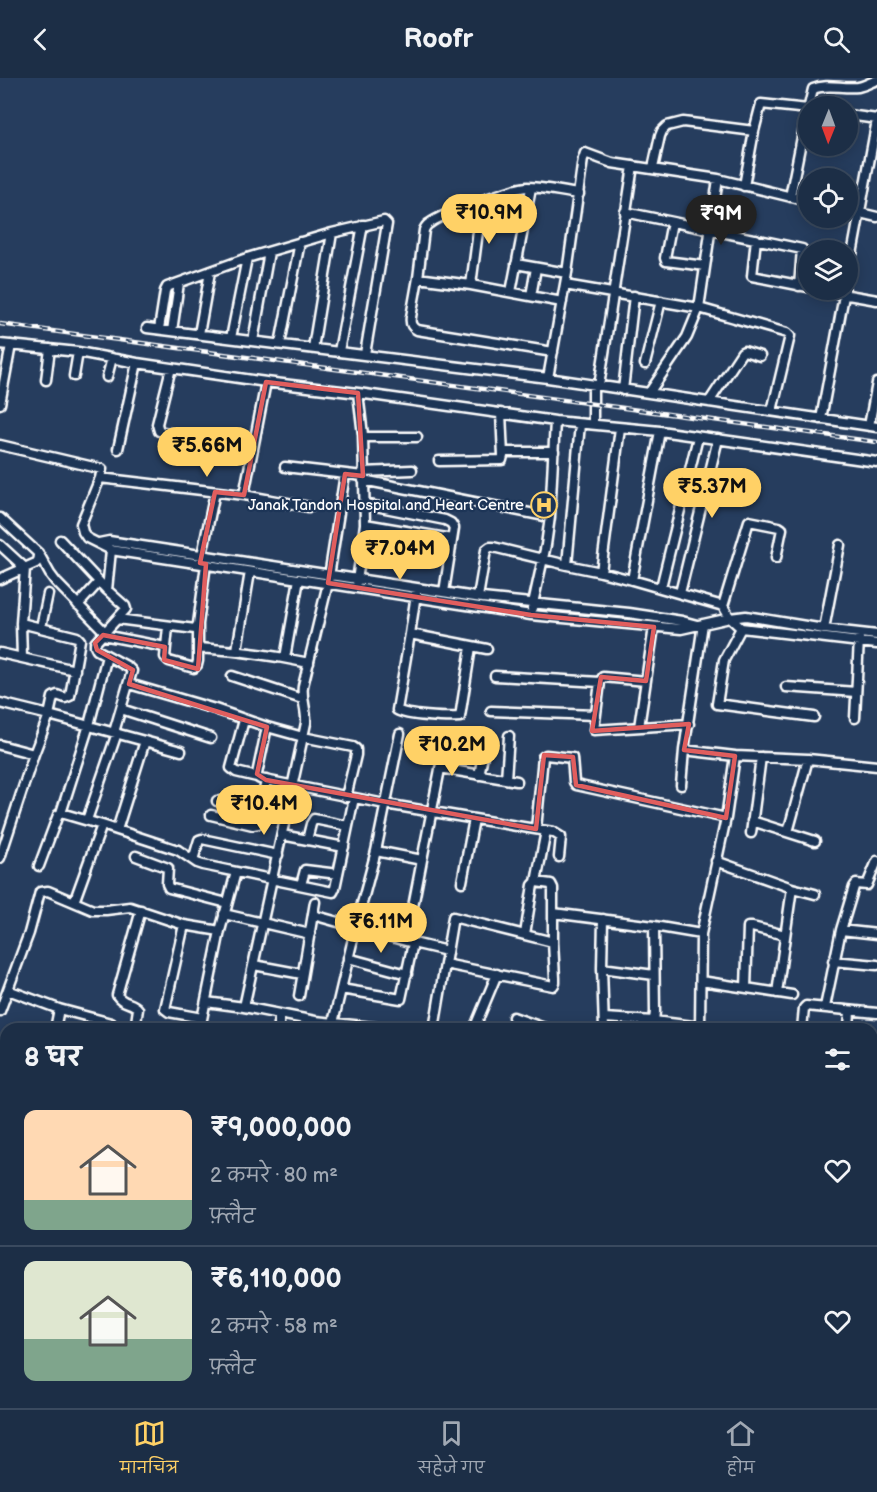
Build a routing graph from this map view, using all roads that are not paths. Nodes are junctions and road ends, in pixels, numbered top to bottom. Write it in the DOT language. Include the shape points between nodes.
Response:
graph roads {
  1 [pos="877,80"];
  2 [pos="811,96"];
  3 [pos="798,107"];
  4 [pos="858,117"];
  5 [pos="877,120"];
  6 [pos="754,131"];
  7 [pos="798,156"];
  8 [pos="633,166"];
  9 [pos="653,168"];
  10 [pos="718,179"];
  11 [pos="744,186"];
  12 [pos="531,188"];
  13 [pos="579,194"];
  14 [pos="790,197"];
  15 [pos="798,199"];
  16 [pos="482,201"];
  17 [pos="625,212"];
  18 [pos="859,213"];
  19 [pos="877,217"];
  20 [pos="672,222"];
  21 [pos="363,225"];
  22 [pos="711,229"];
  23 [pos="332,233"];
  24 [pos="756,239"];
  25 [pos="854,240"];
  26 [pos="300,242"];
  27 [pos="798,248"];
  28 [pos="269,252"];
  29 [pos="247,258"];
  30 [pos="516,264"];
  31 [pos="705,266"];
  32 [pos="536,268"];
  33 [pos="210,272"];
  34 [pos="567,273"];
  35 [pos="418,278"];
  36 [pos="179,283"];
  37 [pos="471,285"];
  38 [pos="565,285"];
  39 [pos="798,286"];
  40 [pos="510,292"];
  41 [pos="614,293"];
  42 [pos="858,295"];
  43 [pos="531,296"];
  44 [pos="634,296"];
  45 [pos="843,300"];
  46 [pos="877,300"];
  47 [pos="661,301"];
  48 [pos="562,302"];
  49 [pos="699,308"];
  50 [pos="147,328"];
  51 [pos="159,329"];
  52 [pos="172,331"];
  53 [pos="199,334"];
  54 [pos="231,338"];
  55 [pos="253,341"];
  56 [pos="0,344"];
  57 [pos="280,344"];
  58 [pos="11,345"];
  59 [pos="313,348"];
  60 [pos="50,349"];
  61 [pos="339,351"];
  62 [pos="78,352"];
  63 [pos="553,352"];
  64 [pos="365,354"];
  65 [pos="760,356"];
  66 [pos="112,358"];
  67 [pos="137,363"];
  68 [pos="645,364"];
  69 [pos="171,368"];
  70 [pos="74,376"];
  71 [pos="107,377"];
  72 [pos="548,378"];
  73 [pos="46,380"];
  74 [pos="266,382"];
  75 [pos="877,383"];
  76 [pos="2,385"];
  77 [pos="596,386"];
  78 [pos="623,390"];
  79 [pos="358,393"];
  80 [pos="650,393"];
  81 [pos="709,402"];
  82 [pos="0,404"];
  83 [pos="772,411"];
  84 [pos="501,413"];
  85 [pos="821,418"];
  86 [pos="555,421"];
  87 [pos="580,424"];
  88 [pos="593,424"];
  89 [pos="873,426"];
  90 [pos="620,428"];
  91 [pos="660,431"];
  92 [pos="417,436"];
  93 [pos="363,437"];
  94 [pos="698,437"];
  95 [pos="718,439"];
  96 [pos="0,445"];
  97 [pos="118,449"];
  98 [pos="253,450"];
  99 [pos="503,452"];
  100 [pos="554,453"];
  101 [pos="439,461"];
  102 [pos="877,462"];
  103 [pos="285,466"];
  104 [pos="412,470"];
  105 [pos="345,474"];
  106 [pos="363,476"];
  107 [pos="100,478"];
  108 [pos="215,492"];
  109 [pos="244,495"];
  110 [pos="365,504"];
  111 [pos="309,507"];
  112 [pos="550,517"];
  113 [pos="0,518"];
  114 [pos="365,524"];
  115 [pos="452,539"];
  116 [pos="60,540"];
  117 [pos="99,543"];
  118 [pos="0,545"];
  119 [pos="840,545"];
  120 [pos="111,550"];
  121 [pos="40,556"];
  122 [pos="776,558"];
  123 [pos="202,560"];
  124 [pos="543,560"];
  125 [pos="567,565"];
  126 [pos="25,568"];
  127 [pos="250,572"];
  128 [pos="601,572"];
  129 [pos="0,579"];
  130 [pos="299,579"];
  131 [pos="328,579"];
  132 [pos="632,580"];
  133 [pos="99,582"];
  134 [pos="357,583"];
  135 [pos="661,587"];
  136 [pos="107,590"];
  137 [pos="444,592"];
  138 [pos="417,593"];
  139 [pos="680,593"];
  140 [pos="48,594"];
  141 [pos="478,597"];
  142 [pos="533,603"];
  143 [pos="78,605"];
  144 [pos="723,606"];
  145 [pos="531,615"];
  146 [pos="730,618"];
  147 [pos="117,619"];
  148 [pos="21,622"];
  149 [pos="198,624"];
  150 [pos="700,625"];
  151 [pos="41,627"];
  152 [pos="168,627"];
  153 [pos="654,627"];
  154 [pos="741,628"];
  155 [pos="824,628"];
  156 [pos="104,633"];
  157 [pos="859,633"];
  158 [pos="410,634"];
  159 [pos="877,634"];
  160 [pos="858,643"];
  161 [pos="877,644"];
  162 [pos="165,647"];
  163 [pos="471,647"];
  164 [pos="198,648"];
  165 [pos="237,650"];
  166 [pos="487,650"];
  167 [pos="0,653"];
  168 [pos="106,656"];
  169 [pos="22,658"];
  170 [pos="285,658"];
  171 [pos="309,663"];
  172 [pos="75,670"];
  173 [pos="232,676"];
  174 [pos="495,676"];
  175 [pos="646,681"];
  176 [pos="600,682"];
  177 [pos="129,684"];
  178 [pos="786,687"];
  179 [pos="856,692"];
  180 [pos="302,699"];
  181 [pos="0,703"];
  182 [pos="121,709"];
  183 [pos="490,711"];
  184 [pos="49,714"];
  185 [pos="595,715"];
  186 [pos="814,717"];
  187 [pos="855,718"];
  188 [pos="244,720"];
  189 [pos="689,723"];
  190 [pos="89,725"];
  191 [pos="267,727"];
  192 [pos="639,727"];
  193 [pos="115,733"];
  194 [pos="400,734"];
  195 [pos="487,736"];
  196 [pos="509,736"];
  197 [pos="303,737"];
  198 [pos="211,738"];
  199 [pos="446,739"];
  200 [pos="144,741"];
  201 [pos="0,745"];
  202 [pos="684,750"];
  203 [pos="181,751"];
  204 [pos="34,754"];
  205 [pos="735,756"];
  206 [pos="761,757"];
  207 [pos="808,759"];
  208 [pos="877,766"];
  209 [pos="440,768"];
  210 [pos="479,775"];
  211 [pos="261,778"];
  212 [pos="506,779"];
  213 [pos="517,781"];
  214 [pos="681,785"];
  215 [pos="292,786"];
  216 [pos="350,797"];
  217 [pos="217,801"];
  218 [pos="385,804"];
  219 [pos="261,808"];
  220 [pos="433,812"];
  221 [pos="61,813"];
  222 [pos="211,815"];
  223 [pos="726,818"];
  224 [pos="474,819"];
  225 [pos="87,820"];
  226 [pos="752,821"];
  227 [pos="102,825"];
  228 [pos="348,826"];
  229 [pos="117,830"];
  230 [pos="536,830"];
  231 [pos="546,831"];
  232 [pos="788,832"];
  233 [pos="751,833"];
  234 [pos="282,835"];
  235 [pos="307,840"];
  236 [pos="815,841"];
  237 [pos="344,847"];
  238 [pos="376,851"];
  239 [pos="278,855"];
  240 [pos="136,856"];
  241 [pos="559,857"];
  242 [pos="0,858"];
  243 [pos="193,860"];
  244 [pos="423,860"];
  245 [pos="716,861"];
  246 [pos="877,861"];
  247 [pos="39,867"];
  248 [pos="236,872"];
  249 [pos="338,874"];
  250 [pos="273,879"];
  251 [pos="462,882"];
  252 [pos="536,882"];
  253 [pos="301,885"];
  254 [pos="792,888"];
  255 [pos="815,894"];
  256 [pos="74,902"];
  257 [pos="315,902"];
  258 [pos="227,903"];
  259 [pos="141,910"];
  260 [pos="554,913"];
  261 [pos="224,914"];
  262 [pos="313,915"];
  263 [pos="603,919"];
  264 [pos="410,922"];
  265 [pos="263,923"];
  266 [pos="184,925"];
  267 [pos="356,926"];
  268 [pos="654,926"];
  269 [pos="841,930"];
  270 [pos="220,932"];
  271 [pos="310,934"];
  272 [pos="525,934"];
  273 [pos="701,934"];
  274 [pos="877,934"];
  275 [pos="785,935"];
  276 [pos="553,942"];
  277 [pos="413,943"];
  278 [pos="447,951"];
  279 [pos="348,958"];
  280 [pos="833,961"];
  281 [pos="445,964"];
  282 [pos="254,965"];
  283 [pos="877,965"];
  284 [pos="602,968"];
  285 [pos="302,974"];
  286 [pos="407,974"];
  287 [pos="497,974"];
  288 [pos="654,975"];
  289 [pos="701,981"];
  290 [pos="746,988"];
  291 [pos="341,989"];
  292 [pos="8,990"];
  293 [pos="777,993"];
  294 [pos="792,995"];
  295 [pos="299,996"];
  296 [pos="206,1002"];
  297 [pos="244,1007"];
  298 [pos="825,1007"];
  299 [pos="59,1009"];
  300 [pos="0,1011"];
  301 [pos="850,1011"];
  302 [pos="877,1013"];
  303 [pos="279,1014"];
  304 [pos="202,1018"];
  305 [pos="604,1018"];
  306 [pos="56,1023"];
  307 [pos="111,1023"];
  308 [pos="136,1023"];
  309 [pos="201,1023"];
  310 [pos="279,1023"];
  311 [pos="308,1023"];
  312 [pos="333,1023"];
  313 [pos="435,1023"];
  314 [pos="477,1023"];
  315 [pos="604,1023"];
  316 [pos="640,1023"];
  317 [pos="654,1023"];
  318 [pos="700,1023"];
  319 [pos="803,1023"];
  320 [pos="849,1023"];
  1 -- 2 [label="street" via="856,87 816,87"];
  3 -- 6 [label="street" via="761,104"];
  4 -- 5 [label="street"];
  5 -- 18 [label="street"];
  6 -- 9 [label="street" via="683,122 667,126 660,136"];
  6 -- 11 [label="street"];
  7 -- 14 [label="street"];
  8 -- 9 [label="street"];
  8 -- 13 [label="street" via="585,153"];
  8 -- 17 [label="street"];
  9 -- 10 [label="street"];
  10 -- 11 [label="street"];
  10 -- 22 [label="street"];
  11 -- 14 [label="street"];
  12 -- 13 [label="street"];
  12 -- 16 [label="street"];
  12 -- 30 [label="street"];
  13 -- 34 [label="street"];
  14 -- 15 [label="street"];
  16 -- 35 [label="street" via="426,226"];
  16 -- 37 [label="street"];
  17 -- 20 [label="street"];
  17 -- 41 [label="street"];
  18 -- 19 [label="street"];
  18 -- 25 [label="street"];
  20 -- 22 [label="street"];
  20 -- 31 [label="street" via="666,261"];
  21 -- 23 [label="street"];
  21 -- 61 [label="street"];
  21 -- 64 [label="street" via="386,222"];
  22 -- 24 [label="street"];
  22 -- 31 [label="street"];
  23 -- 26 [label="street"];
  23 -- 59 [label="street"];
  24 -- 27 [label="street"];
  24 -- 39 [label="street" via="752,276"];
  26 -- 28 [label="street"];
  26 -- 57 [label="street"];
  28 -- 29 [label="street"];
  28 -- 55 [label="street"];
  29 -- 33 [label="street"];
  29 -- 54 [label="street"];
  30 -- 32 [label="street"];
  30 -- 40 [label="street"];
  31 -- 49 [label="street"];
  32 -- 34 [label="street"];
  32 -- 43 [label="street"];
  33 -- 36 [label="street"];
  33 -- 53 [label="street"];
  34 -- 38 [label="street"];
  35 -- 37 [label="street"];
  35 -- 63 [label="street" via="410,323 413,328"];
  36 -- 51 [label="street" via="165,291"];
  36 -- 52 [label="street"];
  37 -- 40 [label="street"];
  38 -- 41 [label="street"];
  38 -- 48 [label="street"];
  40 -- 43 [label="street"];
  41 -- 44 [label="street"];
  41 -- 77 [label="street"];
  42 -- 46 [label="street"];
  43 -- 48 [label="street"];
  44 -- 47 [label="street"];
  44 -- 78 [label="street"];
  45 -- 85 [label="street"];
  47 -- 49 [label="street"];
  47 -- 68 [label="street"];
  48 -- 63 [label="street"];
  49 -- 80 [label="street" via="691,330"];
  49 -- 83 [label="street" via="790,336"];
  50 -- 51 [label="street"];
  51 -- 52 [label="street"];
  52 -- 53 [label="street"];
  53 -- 54 [label="street"];
  54 -- 55 [label="street"];
  55 -- 57 [label="street"];
  56 -- 58 [label="street"];
  57 -- 59 [label="street"];
  58 -- 60 [label="street"];
  58 -- 76 [label="street"];
  59 -- 61 [label="street"];
  60 -- 62 [label="street"];
  60 -- 73 [label="street"];
  61 -- 64 [label="street"];
  62 -- 66 [label="street"];
  62 -- 70 [label="street"];
  63 -- 72 [label="street"];
  64 -- 72 [label="street"];
  65 -- 81 [label="street" via="742,352"];
  66 -- 67 [label="street"];
  66 -- 71 [label="street"];
  67 -- 69 [label="street"];
  67 -- 97 [label="street"];
  69 -- 74 [label="street"];
  69 -- 98 [label="street" via="157,424 159,431"];
  72 -- 77 [label="street"];
  74 -- 79 [label="street"];
  74 -- 98 [label="street"];
  75 -- 89 [label="street"];
  76 -- 82 [label="street"];
  77 -- 78 [label="street"];
  77 -- 88 [label="street"];
  78 -- 80 [label="street"];
  79 -- 84 [label="street"];
  79 -- 93 [label="street"];
  80 -- 81 [label="street"];
  81 -- 83 [label="street"];
  83 -- 85 [label="street"];
  84 -- 86 [label="street"];
  84 -- 99 [label="street"];
  85 -- 89 [label="street"];
  86 -- 87 [label="street"];
  86 -- 100 [label="street"];
  87 -- 88 [label="street"];
  87 -- 125 [label="street"];
  88 -- 90 [label="street"];
  90 -- 91 [label="street"];
  90 -- 128 [label="street"];
  91 -- 94 [label="street"];
  91 -- 132 [label="street"];
  92 -- 93 [label="street"];
  93 -- 106 [label="street"];
  94 -- 95 [label="street"];
  94 -- 135 [label="street"];
  95 -- 102 [label="street"];
  95 -- 139 [label="street"];
  96 -- 107 [label="street" via="100,468"];
  98 -- 109 [label="street"];
  99 -- 100 [label="street"];
  99 -- 101 [label="street" via="503,458 498,460"];
  100 -- 112 [label="street"];
  103 -- 105 [label="street"];
  104 -- 106 [label="street"];
  105 -- 106 [label="street"];
  105 -- 131 [label="street"];
  106 -- 110 [label="street"];
  106 -- 112 [label="street"];
  107 -- 108 [label="street"];
  107 -- 117 [label="street" via="81,524 84,535"];
  108 -- 109 [label="street"];
  108 -- 123 [label="street"];
  109 -- 111 [label="street"];
  110 -- 114 [label="street"];
  110 -- 115 [label="street" via="445,520 454,528"];
  112 -- 124 [label="street"];
  113 -- 121 [label="street"];
  114 -- 115 [label="street"];
  114 -- 134 [label="street"];
  115 -- 137 [label="street"];
  116 -- 133 [label="street"];
  117 -- 120 [label="street"];
  117 -- 123 [label="street" via="109,541"];
  118 -- 126 [label="street"];
  119 -- 155 [label="street"];
  120 -- 123 [label="street"];
  120 -- 136 [label="street"];
  121 -- 126 [label="street"];
  121 -- 143 [label="street" via="56,582"];
  122 -- 144 [label="street" via="782,529 749,521"];
  123 -- 127 [label="street"];
  123 -- 131 [label="street"];
  123 -- 149 [label="street"];
  124 -- 125 [label="street"];
  124 -- 141 [label="street" via="488,548"];
  124 -- 142 [label="street"];
  125 -- 128 [label="street"];
  126 -- 129 [label="street"];
  126 -- 148 [label="street"];
  127 -- 130 [label="street"];
  127 -- 165 [label="street"];
  128 -- 132 [label="street"];
  130 -- 131 [label="street"];
  130 -- 170 [label="street"];
  131 -- 134 [label="street"];
  131 -- 171 [label="street"];
  132 -- 135 [label="street"];
  133 -- 136 [label="street"];
  133 -- 143 [label="street"];
  134 -- 138 [label="street"];
  135 -- 139 [label="street"];
  136 -- 147 [label="street" via="125,606"];
  137 -- 138 [label="street"];
  137 -- 141 [label="street"];
  138 -- 145 [label="street"];
  138 -- 158 [label="street"];
  139 -- 144 [label="street"];
  140 -- 151 [label="street"];
  141 -- 142 [label="street"];
  142 -- 145 [label="street"];
  142 -- 150 [label="street"];
  143 -- 156 [label="street"];
  144 -- 146 [label="street"];
  145 -- 153 [label="street"];
  146 -- 150 [label="street"];
  146 -- 154 [label="street"];
  146 -- 155 [label="street" via="746,616"];
  147 -- 152 [label="street"];
  147 -- 156 [label="street"];
  148 -- 151 [label="street"];
  148 -- 169 [label="street"];
  149 -- 152 [label="street" via="195,629"];
  149 -- 164 [label="street"];
  150 -- 153 [label="street"];
  150 -- 189 [label="street"];
  151 -- 172 [label="street" via="79,638"];
  152 -- 162 [label="street"];
  153 -- 175 [label="street"];
  154 -- 160 [label="street"];
  154 -- 186 [label="street" via="724,660 717,704"];
  155 -- 157 [label="street"];
  156 -- 162 [label="street"];
  156 -- 168 [label="street" via="95,646"];
  157 -- 159 [label="street"];
  157 -- 160 [label="street"];
  158 -- 163 [label="street"];
  158 -- 163 [label="street" via="399,712 460,717"];
  160 -- 161 [label="street"];
  160 -- 179 [label="street"];
  162 -- 164 [label="street" via="166,659 194,668"];
  163 -- 166 [label="street"];
  164 -- 165 [label="street"];
  165 -- 170 [label="street"];
  167 -- 169 [label="street"];
  168 -- 177 [label="street" via="131,669"];
  168 -- 190 [label="street"];
  169 -- 172 [label="street"];
  170 -- 171 [label="street"];
  171 -- 180 [label="street"];
  172 -- 184 [label="street" via="70,696 54,696"];
  173 -- 180 [label="street"];
  174 -- 176 [label="street"];
  175 -- 176 [label="street" via="605,677"];
  175 -- 192 [label="street"];
  176 -- 185 [label="street"];
  177 -- 182 [label="street"];
  177 -- 188 [label="street"];
  178 -- 179 [label="street"];
  179 -- 187 [label="street"];
  180 -- 197 [label="street" via="306,713"];
  181 -- 184 [label="street"];
  182 -- 193 [label="street"];
  182 -- 198 [label="street"];
  183 -- 185 [label="street"];
  184 -- 190 [label="street"];
  184 -- 204 [label="street"];
  185 -- 192 [label="street" via="595,731"];
  188 -- 191 [label="street"];
  188 -- 211 [label="street" via="231,768"];
  189 -- 192 [label="street"];
  189 -- 202 [label="street"];
  190 -- 193 [label="street"];
  190 -- 221 [label="street"];
  191 -- 197 [label="street"];
  191 -- 211 [label="street"];
  193 -- 200 [label="street"];
  193 -- 225 [label="street"];
  194 -- 218 [label="street"];
  195 -- 210 [label="street"];
  196 -- 212 [label="street"];
  197 -- 215 [label="street"];
  197 -- 216 [label="street" via="356,749"];
  199 -- 209 [label="street"];
  200 -- 203 [label="street"];
  200 -- 229 [label="street"];
  201 -- 204 [label="street"];
  202 -- 205 [label="street"];
  202 -- 214 [label="street"];
  204 -- 242 [label="street"];
  205 -- 206 [label="street"];
  205 -- 223 [label="street"];
  206 -- 207 [label="street"];
  206 -- 226 [label="street"];
  207 -- 208 [label="street"];
  207 -- 232 [label="street"];
  209 -- 210 [label="street"];
  209 -- 220 [label="street"];
  210 -- 212 [label="street"];
  211 -- 215 [label="street"];
  211 -- 219 [label="street"];
  212 -- 213 [label="street"];
  215 -- 216 [label="street"];
  215 -- 234 [label="street"];
  216 -- 218 [label="street"];
  216 -- 228 [label="street"];
  217 -- 219 [label="street"];
  218 -- 220 [label="street"];
  218 -- 238 [label="street"];
  219 -- 222 [label="street" via="256,825"];
  220 -- 224 [label="street"];
  220 -- 244 [label="street"];
  221 -- 225 [label="street"];
  221 -- 247 [label="street"];
  223 -- 230 [label="street" via="576,785 572,758 546,755 541,769"];
  223 -- 245 [label="street"];
  224 -- 230 [label="street"];
  224 -- 251 [label="street"];
  225 -- 227 [label="street"];
  226 -- 232 [label="street"];
  226 -- 233 [label="street"];
  227 -- 229 [label="street"];
  227 -- 256 [label="street"];
  228 -- 235 [label="street" via="314,819"];
  228 -- 237 [label="street"];
  229 -- 243 [label="street" via="178,850"];
  230 -- 231 [label="street"];
  231 -- 241 [label="street" via="561,837"];
  231 -- 252 [label="street"];
  232 -- 236 [label="street"];
  234 -- 235 [label="street"];
  234 -- 239 [label="street"];
  235 -- 237 [label="street"];
  237 -- 249 [label="street"];
  238 -- 244 [label="street"];
  238 -- 267 [label="street"];
  239 -- 243 [label="street" via="202,839"];
  239 -- 250 [label="street"];
  240 -- 258 [label="street" via="168,868 169,888"];
  243 -- 248 [label="street"];
  244 -- 264 [label="street"];
  245 -- 254 [label="street"];
  245 -- 273 [label="street"];
  246 -- 269 [label="street" via="867,885 855,885"];
  248 -- 250 [label="street"];
  248 -- 258 [label="street"];
  249 -- 253 [label="street" via="305,870"];
  249 -- 253 [label="street" via="333,892"];
  250 -- 253 [label="street"];
  250 -- 265 [label="street"];
  252 -- 260 [label="street" via="552,886"];
  252 -- 272 [label="street" via="532,885"];
  254 -- 255 [label="street"];
  254 -- 275 [label="street"];
  256 -- 259 [label="street" via="93,910 125,906"];
  256 -- 292 [label="street" via="48,891 40,892"];
  257 -- 262 [label="street"];
  258 -- 261 [label="street"];
  259 -- 266 [label="street"];
  259 -- 308 [label="street" via="117,995 138,1009"];
  260 -- 263 [label="street"];
  260 -- 276 [label="street"];
  261 -- 265 [label="street"];
  261 -- 270 [label="street"];
  262 -- 267 [label="street"];
  262 -- 271 [label="street"];
  263 -- 268 [label="street"];
  263 -- 284 [label="street"];
  265 -- 271 [label="street"];
  265 -- 282 [label="street"];
  266 -- 270 [label="street"];
  266 -- 304 [label="street" via="165,1009"];
  267 -- 277 [label="street"];
  267 -- 279 [label="street"];
  268 -- 273 [label="street"];
  268 -- 288 [label="street"];
  269 -- 274 [label="street"];
  269 -- 280 [label="street"];
  270 -- 296 [label="street"];
  271 -- 285 [label="street"];
  272 -- 276 [label="street"];
  272 -- 278 [label="street" via="454,917"];
  273 -- 289 [label="street"];
  275 -- 290 [label="street" via="748,927"];
  275 -- 293 [label="street"];
  276 -- 287 [label="street" via="553,986"];
  277 -- 278 [label="street"];
  277 -- 286 [label="street"];
  278 -- 281 [label="street"];
  279 -- 286 [label="street"];
  279 -- 291 [label="street"];
  280 -- 283 [label="street"];
  280 -- 298 [label="street"];
  281 -- 287 [label="street"];
  281 -- 313 [label="street"];
  282 -- 285 [label="street"];
  282 -- 297 [label="street"];
  284 -- 288 [label="street"];
  284 -- 305 [label="street"];
  285 -- 295 [label="street"];
  286 -- 291 [label="street" via="401,999"];
  287 -- 314 [label="street"];
  288 -- 317 [label="street"];
  289 -- 290 [label="street"];
  289 -- 318 [label="street"];
  290 -- 293 [label="street"];
  291 -- 312 [label="street"];
  292 -- 299 [label="street"];
  292 -- 300 [label="street"];
  293 -- 294 [label="street"];
  296 -- 297 [label="street"];
  296 -- 304 [label="street"];
  297 -- 303 [label="street"];
  298 -- 301 [label="street"];
  298 -- 319 [label="street" via="804,1007"];
  299 -- 306 [label="street"];
  299 -- 307 [label="street"];
  301 -- 302 [label="street"];
  301 -- 320 [label="street"];
  303 -- 310 [label="street"];
  303 -- 311 [label="street"];
  304 -- 309 [label="street"];
  305 -- 315 [label="street"];
  305 -- 316 [label="street"];
}
